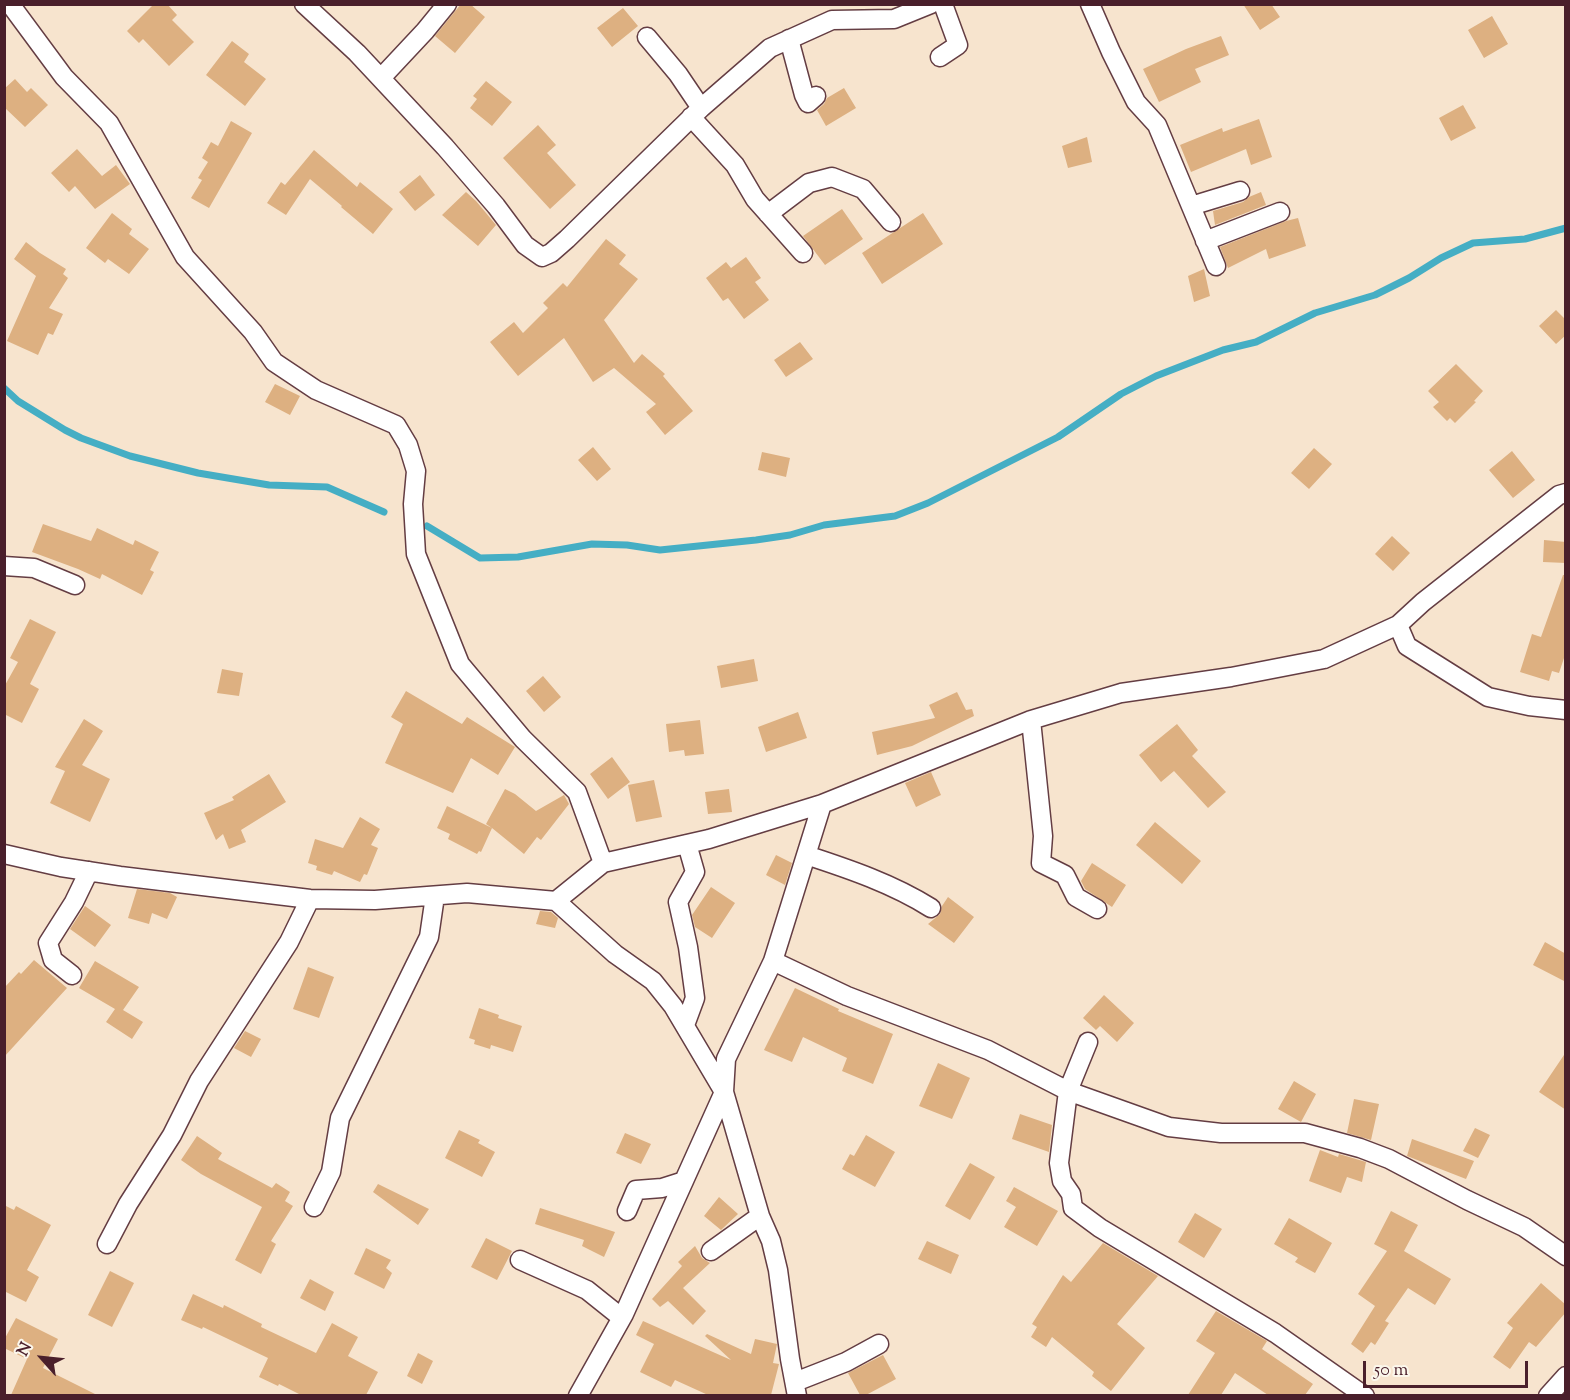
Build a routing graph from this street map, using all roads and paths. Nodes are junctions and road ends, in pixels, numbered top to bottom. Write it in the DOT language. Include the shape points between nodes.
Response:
graph roads {
  1 [pos="10,4"];
  2 [pos="304,4"];
  3 [pos="447,4"];
  4 [pos="1090,4"];
  5 [pos="932,5"];
  6 [pos="647,37"];
  7 [pos="789,39"];
  8 [pos="940,57"];
  9 [pos="381,78"];
  10 [pos="816,96"];
  11 [pos="696,112"];
  12 [pos="1240,191"];
  13 [pos="1191,206"];
  14 [pos="1280,212"];
  15 [pos="768,214"];
  16 [pos="891,222"];
  17 [pos="1205,241"];
  18 [pos="802,254"];
  19 [pos="1216,266"];
  20 [pos="1566,493"];
  21 [pos="4,566"];
  22 [pos="75,585"];
  23 [pos="1398,625"];
  24 [pos="1566,710"];
  25 [pos="1031,720"];
  26 [pos="822,804"];
  27 [pos="687,844"];
  28 [pos="806,855"];
  29 [pos="7,859"];
  30 [pos="603,863"];
  31 [pos="89,871"];
  32 [pos="435,896"];
  33 [pos="310,899"];
  34 [pos="556,901"];
  35 [pos="932,908"];
  36 [pos="1097,909"];
  37 [pos="773,961"];
  38 [pos="72,975"];
  39 [pos="685,1025"];
  40 [pos="1088,1042"];
  41 [pos="1068,1091"];
  42 [pos="724,1092"];
  43 [pos="684,1181"];
  44 [pos="315,1207"];
  45 [pos="627,1211"];
  46 [pos="760,1216"];
  47 [pos="106,1244"];
  48 [pos="711,1251"];
  49 [pos="1566,1256"];
  50 [pos="520,1260"];
  51 [pos="622,1318"];
  52 [pos="879,1344"];
  53 [pos="1566,1376"];
  54 [pos="796,1389"];
  55 [pos="578,1395"];
  56 [pos="1365,1395"];
  57 [pos="1548,1395"];
  1 -- 30 [label="street" via="64,77 109,123 185,257 253,332 274,362 316,390 396,425 408,445 416,471 416,554 460,664 523,739 577,792"];
  2 -- 9 [label="street"];
  3 -- 9 [label="street"];
  4 -- 13 [label="street" via="1136,102 1157,125"];
  5 -- 7 [label="street" via="894,19 832,20"];
  5 -- 8 [label="street" via="958,45"];
  6 -- 11 [label="street" via="678,74"];
  7 -- 10 [label="street" via="808,103"];
  7 -- 11 [label="street" via="770,48"];
  9 -- 11 [label="street" via="446,147 525,245 542,257 567,239"];
  11 -- 15 [label="street"];
  12 -- 13 [label="street"];
  13 -- 17 [label="street"];
  14 -- 17 [label="street"];
  15 -- 16 [label="street" via="809,183 831,177 862,189"];
  15 -- 18 [label="street"];
  17 -- 19 [label="street"];
  20 -- 23 [label="street"];
  21 -- 22 [label="street" via="34,568"];
  23 -- 24 [label="street" via="1407,646 1488,697"];
  23 -- 25 [label="street" via="1324,659 1122,693"];
  25 -- 26 [label="street"];
  25 -- 36 [label="street" via="1043,836 1041,862 1065,875 1076,897"];
  26 -- 27 [label="street"];
  26 -- 28 [label="street"];
  27 -- 30 [label="street"];
  27 -- 39 [label="street" via="695,872 678,902 695,998"];
  28 -- 35 [label="street" via="909,894"];
  28 -- 37 [label="street"];
  29 -- 31 [label="street"];
  30 -- 34 [label="street"];
  31 -- 33 [label="street"];
  31 -- 38 [label="street" via="48,943 53,960"];
  32 -- 33 [label="street"];
  32 -- 34 [label="street" via="467,893"];
  32 -- 44 [label="street" via="429,937 340,1118 332,1172"];
  33 -- 47 [label="street" via="289,942 199,1081 172,1135"];
  34 -- 39 [label="street" via="615,954 653,981"];
  37 -- 41 [label="street" via="847,996 988,1050"];
  37 -- 42 [label="street" via="726,1059"];
  39 -- 42 [label="street"];
  40 -- 41 [label="street"];
  41 -- 49 [label="street" via="1169,1127 1221,1133 1305,1133 1360,1148 1524,1227"];
  41 -- 56 [label="street" via="1059,1163 1073,1208 1275,1333"];
  42 -- 43 [label="street"];
  42 -- 46 [label="street"];
  43 -- 45 [label="street" via="636,1190"];
  43 -- 51 [label="street"];
  46 -- 48 [label="street"];
  46 -- 54 [label="street" via="778,1270"];
  50 -- 51 [label="street" via="587,1290"];
  51 -- 55 [label="street"];
  52 -- 54 [label="street"];
  53 -- 57 [label="street"];
}
